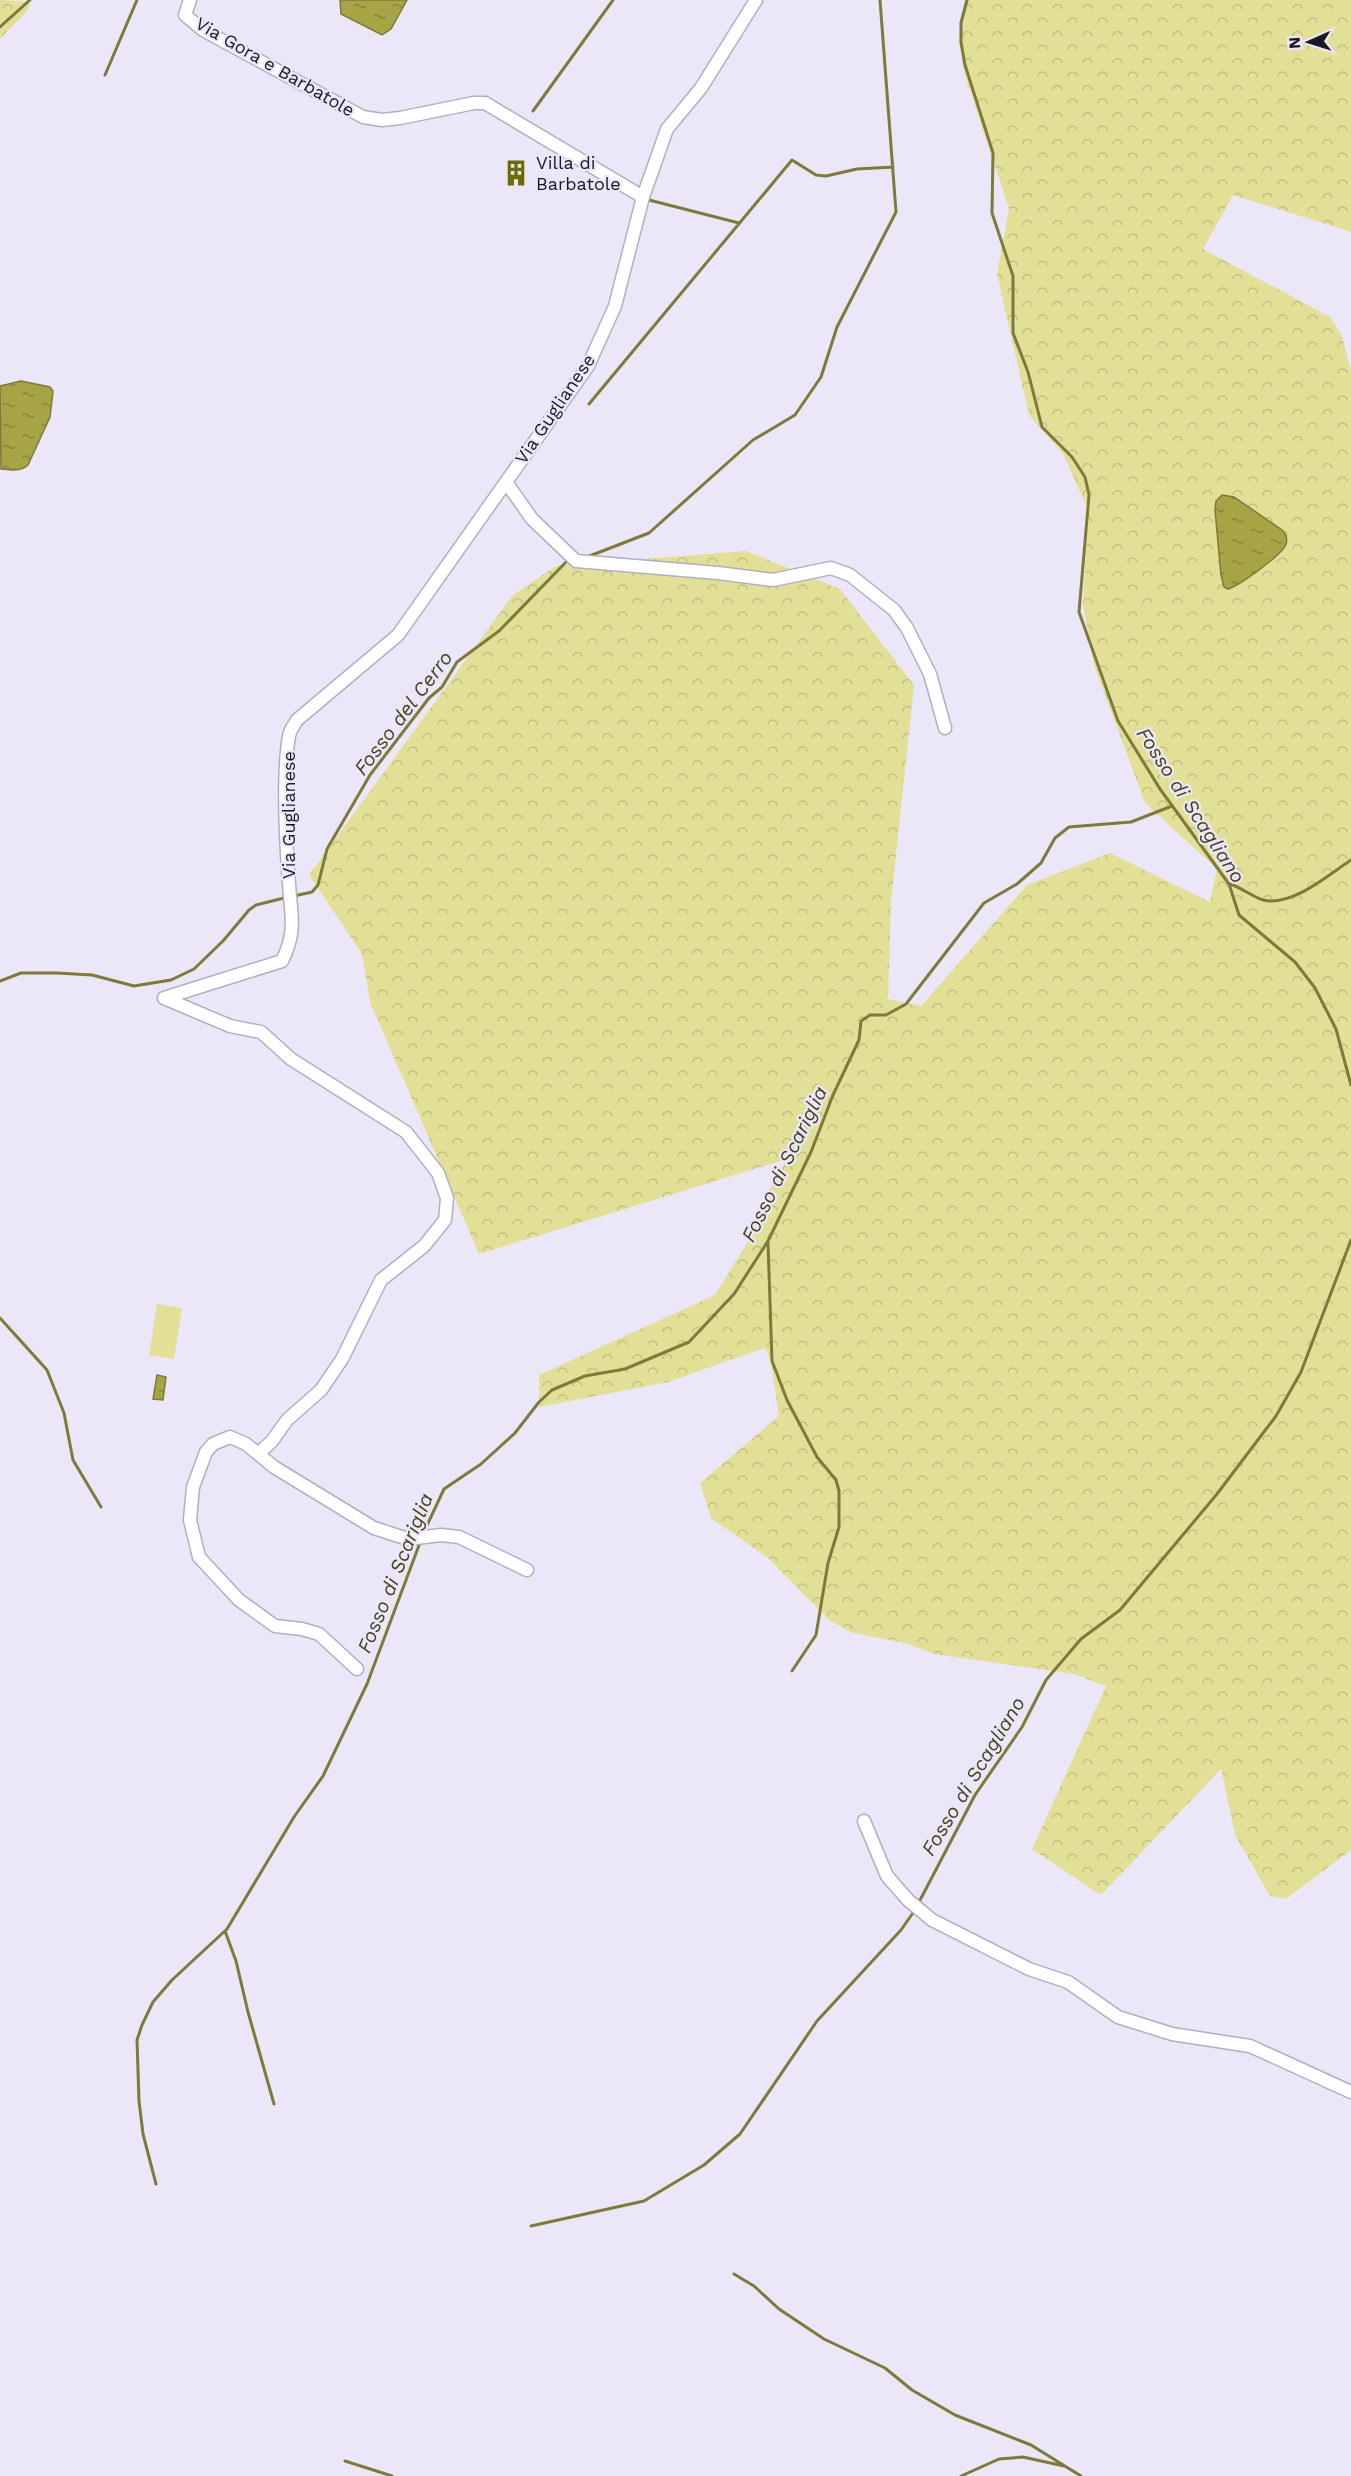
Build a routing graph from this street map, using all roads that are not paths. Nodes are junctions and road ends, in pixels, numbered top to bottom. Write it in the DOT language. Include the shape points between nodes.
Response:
graph roads {
  1 [pos="190,0"];
  2 [pos="756,0"];
  3 [pos="643,197"];
  4 [pos="506,482"];
  5 [pos="945,728"];
  6 [pos="259,1453"];
  7 [pos="527,1570"];
  8 [pos="357,1669"];
  9 [pos="864,1821"];
  10 [pos="1351,2092"];
  1 -- 3 [label="street, Via Gora e Barbatole" via="185,15 203,30 363,117 382,120 485,103"];
  2 -- 3 [label="street, Via Guglianese" via="700,88 667,129"];
  3 -- 4 [label="street, Via Guglianese" via="615,306 588,366"];
  4 -- 5 [label="street, Via Guglianese" via="532,519 576,561 773,580 831,568 850,575 894,610 907,628 930,674"];
  4 -- 6 [label="street, Via Guglianese" via="398,635 297,720 289,733 289,885 294,928 282,960 164,998 231,1026 261,1032 291,1059 406,1132 438,1173 447,1198 445,1220 424,1246 381,1281 342,1359 321,1390 287,1420"];
  6 -- 7 [label="street" via="274,1467 374,1528 408,1539 441,1535 459,1538"];
  6 -- 8 [label="street" via="230,1437 213,1444 206,1452 190,1501 192,1534 199,1557 257,1614 278,1627 319,1634"];
  9 -- 10 [label="street" via="887,1876 932,1920 1029,1969 1068,1982 1119,2017 1172,2034 1250,2046"];
}
